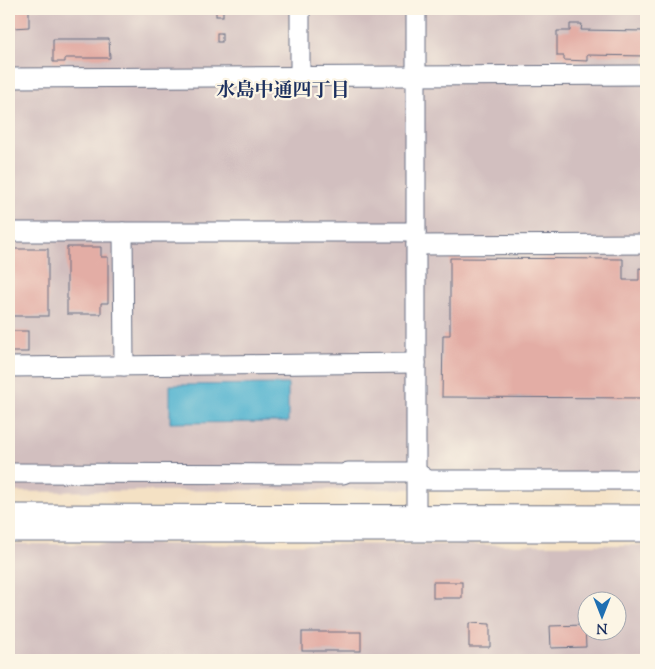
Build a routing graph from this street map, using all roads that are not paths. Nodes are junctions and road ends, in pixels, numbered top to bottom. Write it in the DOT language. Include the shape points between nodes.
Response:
graph roads {
  1 [pos="300,9"];
  2 [pos="416,9"];
  3 [pos="646,75"];
  4 [pos="300,76"];
  5 [pos="416,76"];
  6 [pos="9,78"];
  7 [pos="9,232"];
  8 [pos="123,232"];
  9 [pos="416,238"];
  10 [pos="646,244"];
  11 [pos="416,363"];
  12 [pos="124,366"];
  13 [pos="9,367"];
  14 [pos="416,472"];
  15 [pos="9,473"];
  16 [pos="646,480"];
  17 [pos="9,514"];
  18 [pos="646,515"];
  19 [pos="416,523"];
  20 [pos="9,532"];
  21 [pos="646,532"];
  1 -- 4 [label="street"];
  2 -- 5 [label="street"];
  3 -- 5 [label="street"];
  4 -- 5 [label="street"];
  4 -- 6 [label="street"];
  5 -- 9 [label="street"];
  7 -- 8 [label="street"];
  8 -- 9 [label="street"];
  8 -- 12 [label="street"];
  9 -- 10 [label="street"];
  9 -- 11 [label="street"];
  11 -- 12 [label="street"];
  11 -- 14 [label="street"];
  12 -- 13 [label="street"];
  14 -- 15 [label="street"];
  14 -- 16 [label="street" via="428,480"];
  14 -- 19 [label="street"];
  17 -- 19 [label="street"];
  18 -- 19 [label="street"];
  19 -- 20 [label="street"];
  19 -- 21 [label="street"];
}
